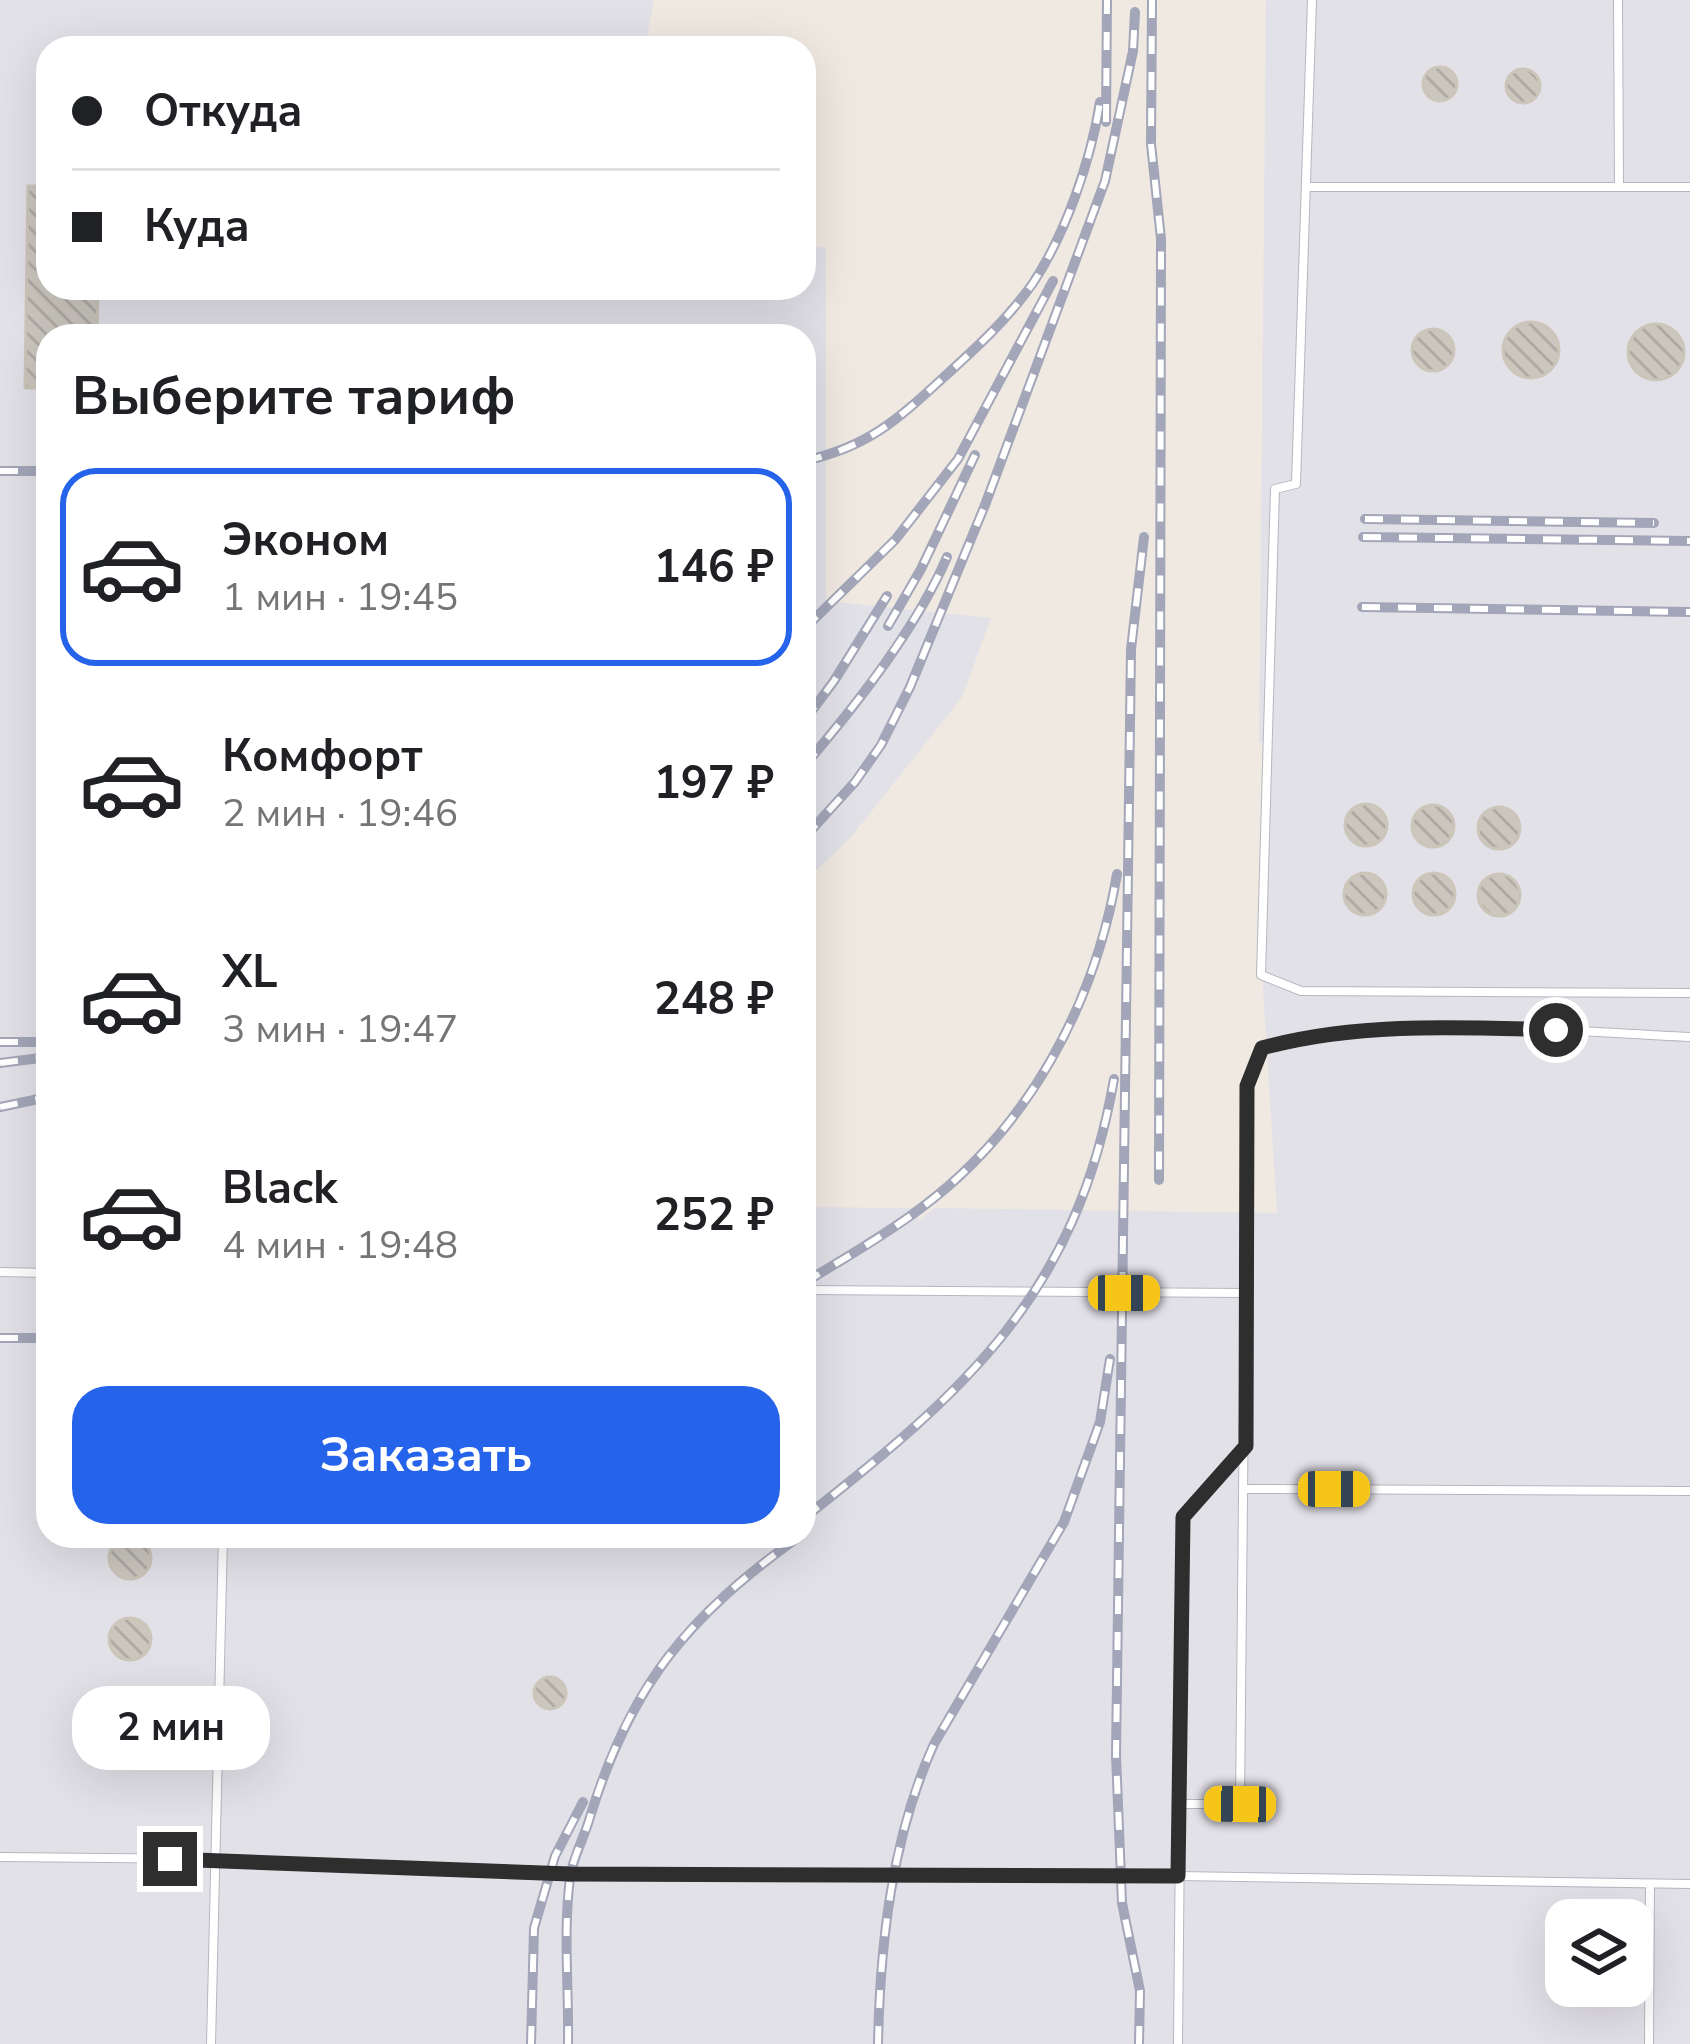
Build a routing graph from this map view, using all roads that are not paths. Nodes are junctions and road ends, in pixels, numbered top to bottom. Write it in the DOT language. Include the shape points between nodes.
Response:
graph roads {
  1 [pos="1312,0"];
  2 [pos="1618,0"];
  3 [pos="1619,186"];
  4 [pos="1690,187"];
  5 [pos="1308,188"];
  6 [pos="1690,993"];
  7 [pos="1690,1036"];
  8 [pos="0,1272"];
  9 [pos="36,1273"];
  10 [pos="816,1290"];
  11 [pos="1246,1293"];
  12 [pos="1246,1446"];
  13 [pos="1245,1489"];
  14 [pos="1690,1491"];
  15 [pos="223,1548"];
  16 [pos="1180,1804"];
  17 [pos="0,1857"];
  18 [pos="213,1859"];
  19 [pos="1178,1876"];
  20 [pos="1650,1883"];
  21 [pos="1690,1884"];
  22 [pos="211,2044"];
  23 [pos="1178,2044"];
  24 [pos="1649,2044"];
  1 -- 5 [label="lane"];
  2 -- 3 [label="lane"];
  3 -- 4 [label="lane"];
  3 -- 5 [label="lane"];
  5 -- 6 [label="lane" via="1296,484 1274,489 1261,975 1301,991"];
  7 -- 11 [label="lane" via="1466,1027 1307,1035 1262,1048 1247,1086"];
  8 -- 9 [label="lane"];
  10 -- 11 [label="lane"];
  11 -- 12 [label="lane"];
  12 -- 13 [label="lane"];
  12 -- 16 [label="lane" via="1183,1517"];
  13 -- 14 [label="lane"];
  13 -- 16 [label="lane" via="1240,1804"];
  15 -- 18 [label="lane"];
  16 -- 19 [label="lane"];
  17 -- 18 [label="lane"];
  18 -- 19 [label="lane" via="570,1874"];
  18 -- 22 [label="lane"];
  19 -- 20 [label="lane"];
  19 -- 23 [label="lane"];
  20 -- 21 [label="lane"];
  20 -- 24 [label="lane"];
}
